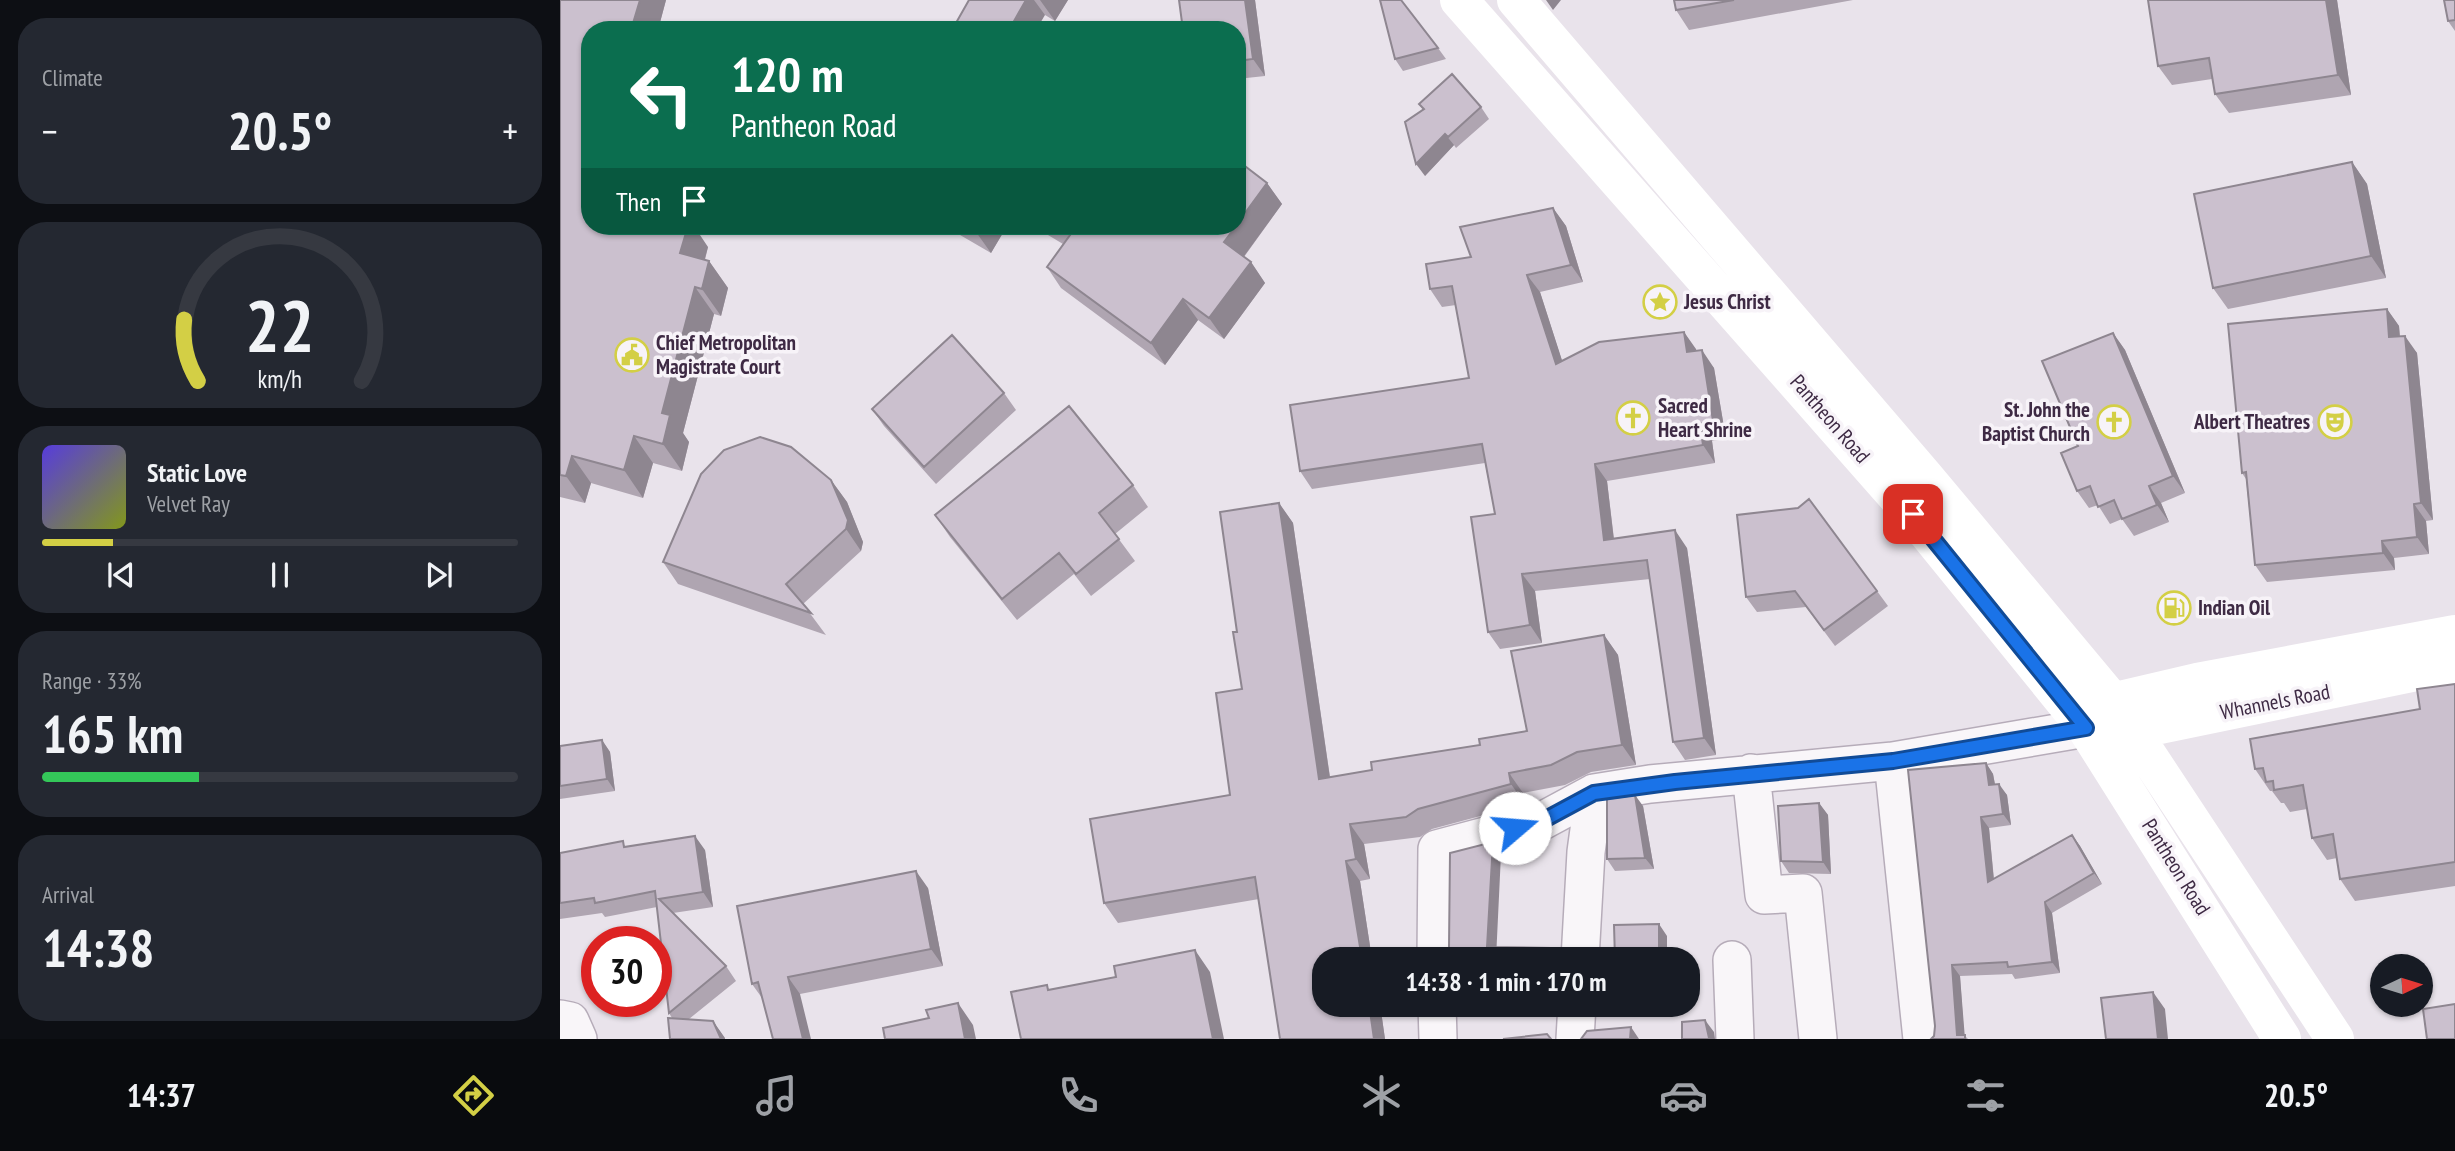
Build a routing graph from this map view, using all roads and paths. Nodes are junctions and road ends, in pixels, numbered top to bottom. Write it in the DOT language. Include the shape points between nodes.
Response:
graph roads {
  1 [pos="1459,0"];
  2 [pos="1516,0"];
  3 [pos="2455,634"];
  4 [pos="2455,664"];
  5 [pos="2099,722"];
  6 [pos="1893,761"];
  7 [pos="1751,774"];
  8 [pos="1594,793"];
  9 [pos="1436,947"];
  10 [pos="1581,947"];
  11 [pos="1732,960"];
  12 [pos="2296,981"];
  13 [pos="2261,1003"];
  14 [pos="1437,1017"];
  15 [pos="1577,1017"];
  16 [pos="560,1019"];
  17 [pos="578,1039"];
  18 [pos="1438,1039"];
  19 [pos="1576,1039"];
  20 [pos="1735,1039"];
  21 [pos="1818,1039"];
  22 [pos="1922,1039"];
  23 [pos="2283,1039"];
  24 [pos="2334,1039"];
  1 -- 5 [label="main road, Pantheon Road"];
  2 -- 5 [label="main road, Pantheon Road" via="1934,487"];
  3 -- 5 [label="main road, Whannels Road" via="2295,662"];
  4 -- 5 [label="main road, Whannels Road"];
  5 -- 6 [label="street"];
  5 -- 12 [label="main road, Pantheon Road"];
  5 -- 13 [label="main road, Pantheon Road"];
  6 -- 7 [label="street"];
  6 -- 22 [label="street"];
  7 -- 8 [label="street"];
  7 -- 21 [label="street" via="1764,895 1803,893"];
  8 -- 9 [label="street" via="1542,821 1437,849"];
  8 -- 10 [label="street"];
  11 -- 20 [label="street"];
  12 -- 13 [label="main road"];
  12 -- 24 [label="main road, Pantheon Road"];
  13 -- 23 [label="main road, Pantheon Road"];
  14 -- 18 [label="street"];
  15 -- 19 [label="street"];
  16 -- 17 [label="street" via="570,1021"];
}
